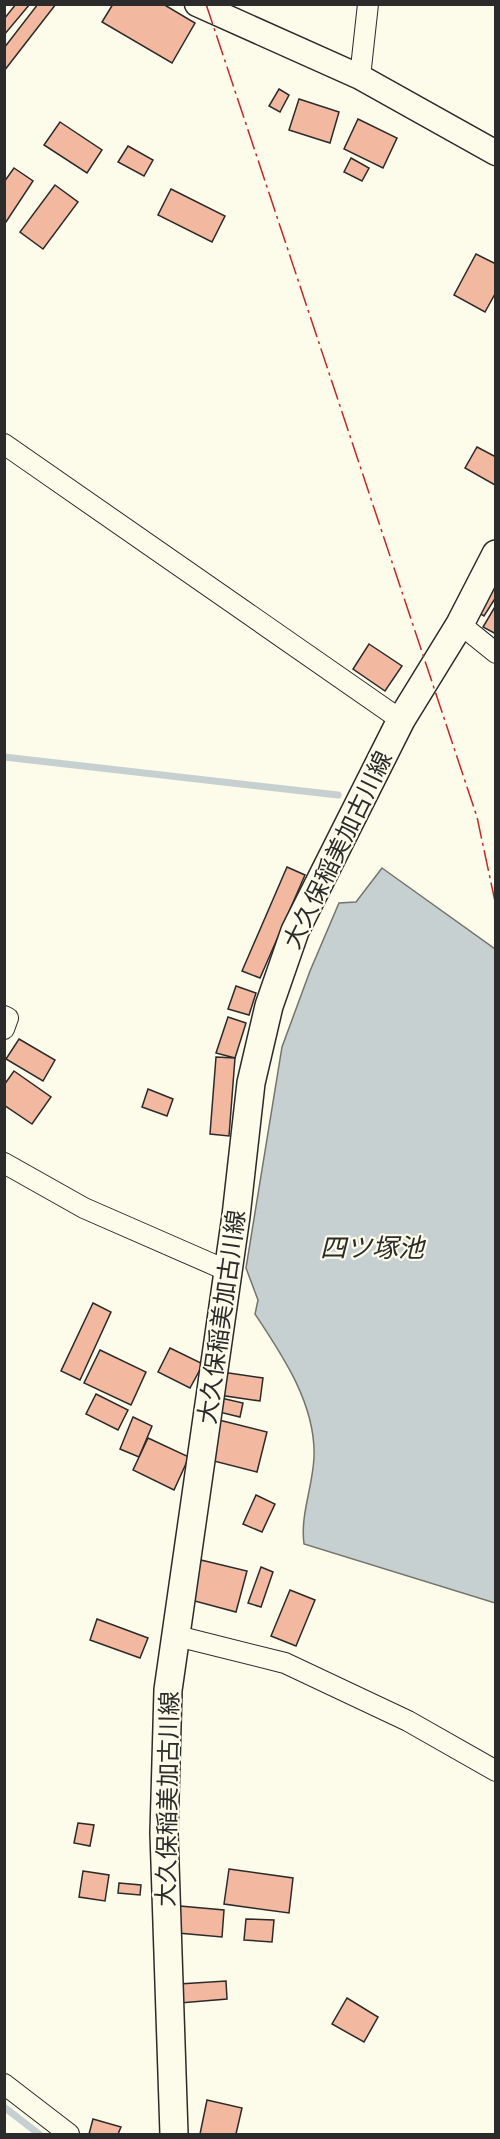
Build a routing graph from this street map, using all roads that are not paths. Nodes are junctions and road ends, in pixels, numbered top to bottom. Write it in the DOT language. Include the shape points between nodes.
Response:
graph roads {
  1 [pos="197,4"];
  2 [pos="368,4"];
  3 [pos="360,77"];
  4 [pos="495,153"];
  5 [pos="4,444"];
  6 [pos="495,554"];
  7 [pos="460,624"];
  8 [pos="495,653"];
  9 [pos="401,720"];
  10 [pos="4,1016"];
  11 [pos="4,1029"];
  12 [pos="4,1163"];
  13 [pos="228,1271"];
  14 [pos="177,1636"];
  15 [pos="495,1771"];
  16 [pos="4,2084"];
  17 [pos="69,2134"];
  18 [pos="174,2134"];
  1 -- 3 [label="street"];
  2 -- 3 [label="street"];
  3 -- 4 [label="street"];
  5 -- 9 [label="street"];
  6 -- 7 [label="main road, 大久保稲美加古川線"];
  7 -- 8 [label="street"];
  7 -- 9 [label="main road, 大久保稲美加古川線"];
  9 -- 13 [label="main road, 大久保稲美加古川線" via="295,931 268,1006 251,1083"];
  10 -- 11 [label="street" via="8,1018"];
  12 -- 13 [label="street" via="84,1208"];
  13 -- 14 [label="main road, 大久保稲美加古川線"];
  14 -- 15 [label="street" via="285,1664 408,1721"];
  14 -- 18 [label="main road, 大久保稲美加古川線" via="168,1690 164,1833"];
  16 -- 17 [label="street"];
}
